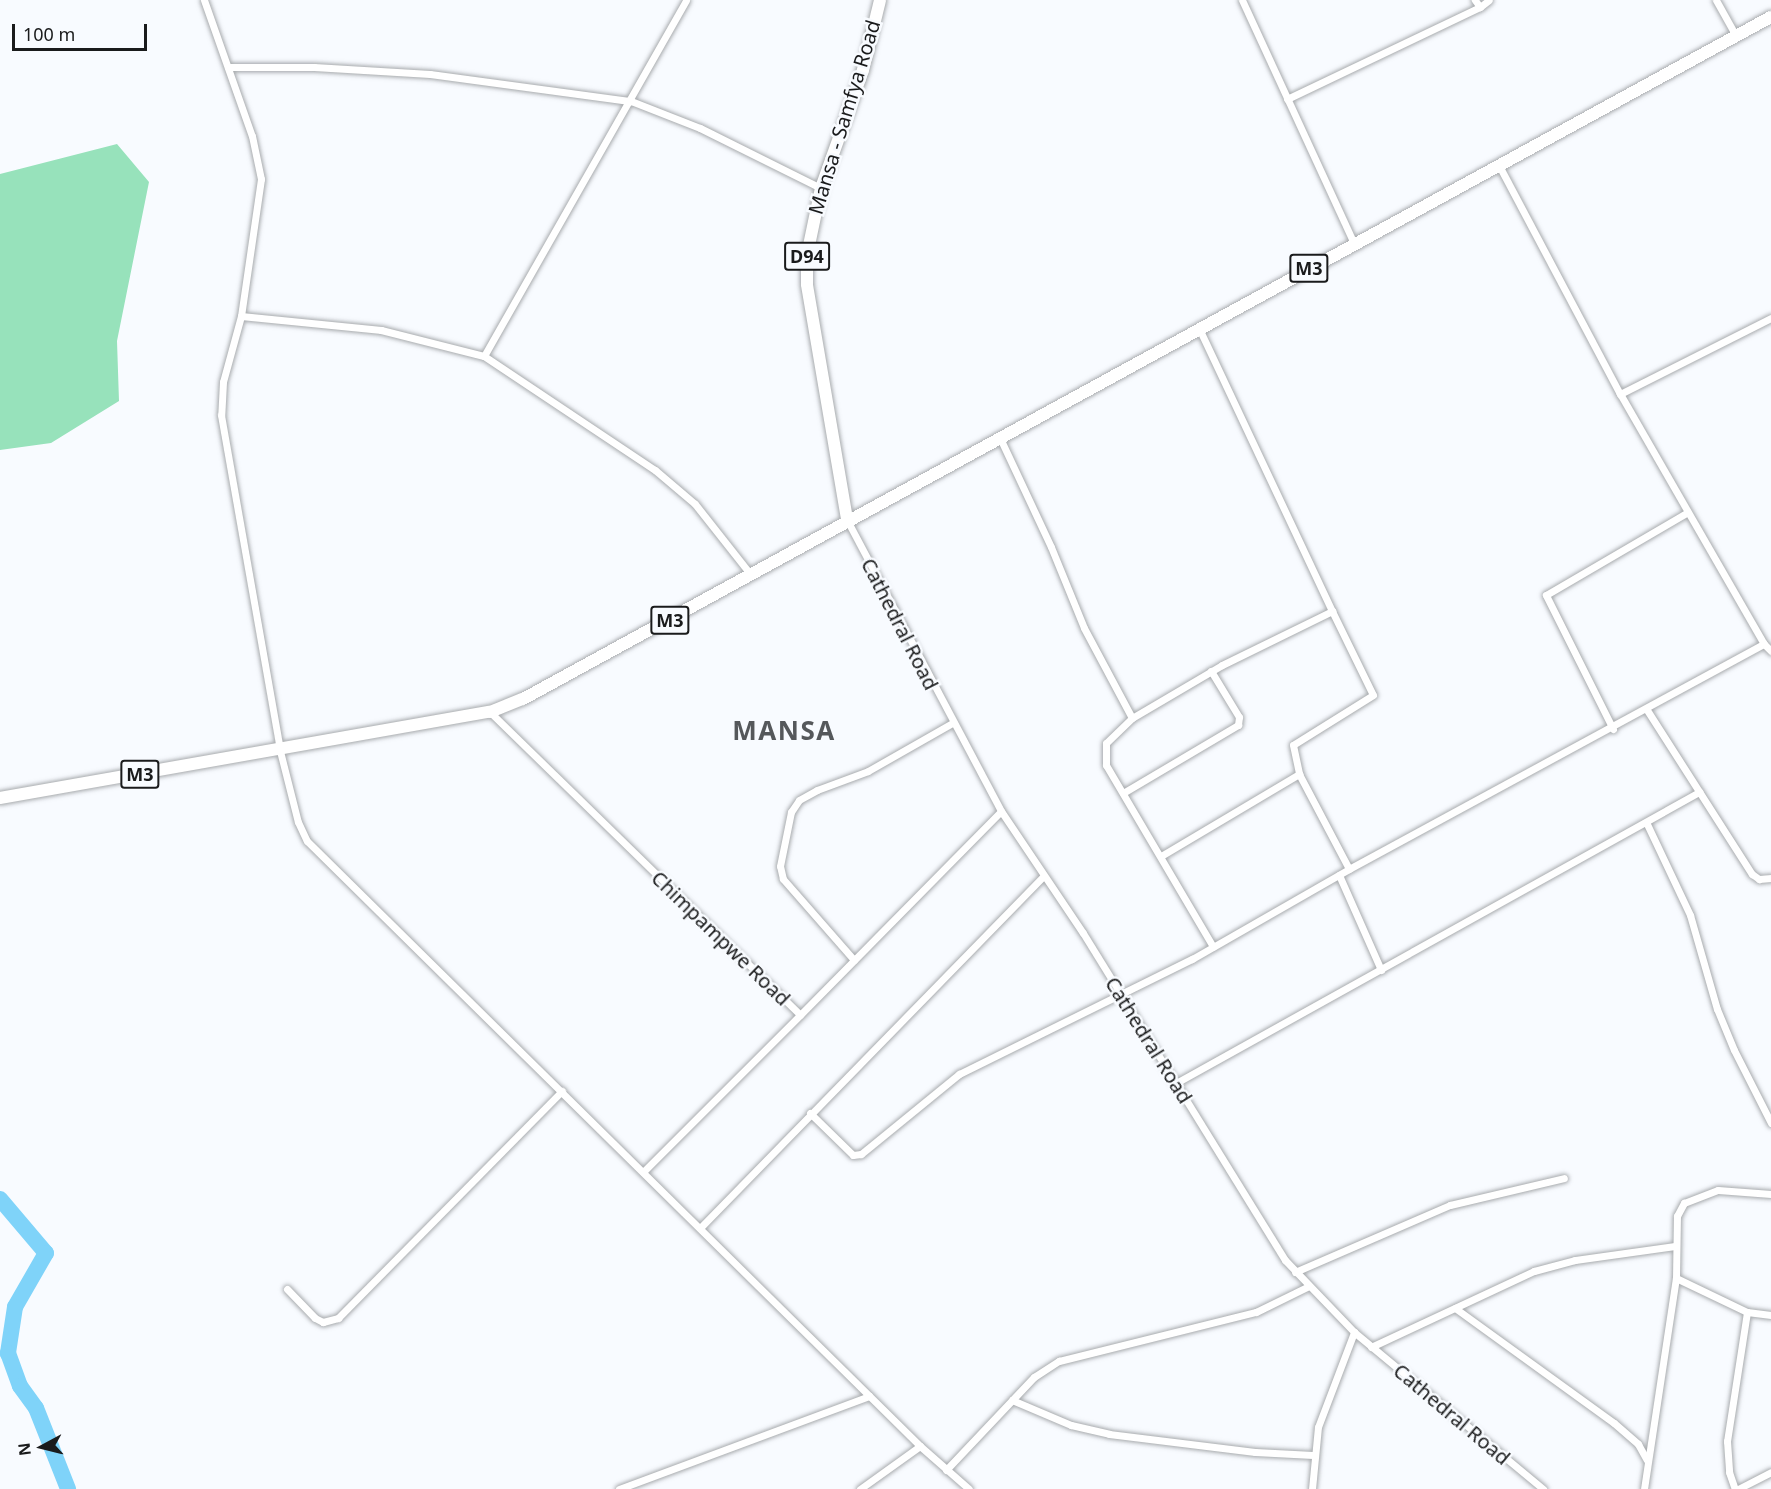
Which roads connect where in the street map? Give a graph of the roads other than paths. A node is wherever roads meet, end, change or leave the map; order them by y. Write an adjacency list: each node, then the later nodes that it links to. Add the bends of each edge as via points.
1 (204, 0): 10 (street)
2 (686, 0): 12 (street)
3 (880, 0): 14 (main road, Mansa - Samfya Road / D94, via 863,70)
4 (1242, 0): 11 (street)
5 (1489, 0): 7 (street)
6 (1716, 0): 9 (street)
7 (1478, 3): 11 (street)
8 (1771, 17): 9 (main road, M3)
9 (1736, 36): 13 (main road, M3)
10 (228, 67): 12 (street, via 430,74); 16 (street, via 252,136 261,179)
11 (1287, 99): 15 (street)
12 (631, 101): 14 (street, via 700,128); 19 (street)
13 (1499, 165): 15 (main road, M3); 20 (street)
14 (821, 188): 23 (main road, Mansa - Samfya Road / D94, via 811,224 807,284)
15 (1354, 244): 18 (main road, M3)
16 (241, 316): 19 (street, via 381,330); 34 (street, via 223,382 221,415)
17 (1771, 318): 20 (street)
18 (1199, 328): 21 (main road, M3); 25 (street)
19 (484, 356): 24 (street, via 655,470 695,504)
20 (1620, 394): 22 (street)
21 (1000, 438): 23 (main road, M3); 31 (street, via 1052,547 1084,628)
22 (1688, 512): 26 (street); 33 (street, via 1546,595)
23 (846, 519): 24 (main road, M3); 32 (street, Cathedral Road)
24 (751, 575): 30 (main road, M3, via 523,699)
25 (1332, 611): 28 (street); 35 (street, via 1372,695 1294,743)
26 (1764, 644): 27 (street); 29 (street)
27 (1771, 651)
28 (1211, 671): 31 (street); 37 (street, via 1239,717 1238,725)
29 (1647, 710): 33 (street); 36 (street)
30 (490, 712): 34 (main road, M3); 50 (street, Chimpampwe Road)
31 (1132, 718): 37 (street, via 1104,748 1106,765)
32 (951, 723): 39 (street, Cathedral Road); 47 (street, via 868,771 799,800 791,812 780,866 783,879)
33 (1613, 729): 42 (street)
34 (280, 751): 38 (main road, M3); 52 (street, via 298,822 307,841)
35 (1299, 774): 41 (street); 42 (street)
36 (1699, 792): 40 (street); 45 (street, via 1752,874 1759,879)
37 (1123, 793): 41 (street)
38 (0, 798)
39 (1002, 812): 44 (street, Cathedral Road); 47 (street, Chimpampwe Road)
40 (1647, 824): 48 (street); 54 (street, via 1690,915 1717,1009 1734,1050)
41 (1161, 856): 46 (street)
42 (1349, 869): 43 (street)
43 (1339, 875): 46 (street); 48 (street)
44 (1044, 876): 49 (street, Cathedral Road); 53 (street)
45 (1771, 878)
46 (1213, 947): 49 (street)
47 (854, 960): 50 (street, Chimpampwe Road)
48 (1381, 970): 51 (street)
49 (1121, 995): 51 (street, Cathedral Road); 53 (street, via 959,1074 857,1155)
50 (800, 1015): 55 (street)
51 (1176, 1083): 60 (street, Cathedral Road)
52 (562, 1091): 55 (street); 63 (street, via 338,1318 323,1322 315,1318)
53 (810, 1113): 58 (street)
54 (1771, 1123)
55 (644, 1171): 58 (street)
56 (1564, 1178): 60 (street, via 1450,1205)
57 (1771, 1194): 59 (street, via 1718,1190 1684,1203 1677,1216)
58 (700, 1228): 69 (street)
59 (1675, 1246): 61 (street); 64 (street, via 1575,1260 1534,1271)
60 (1295, 1272): 62 (street, Cathedral Road)
61 (1676, 1278): 65 (street); 73 (street)
62 (1307, 1287): 67 (street, Cathedral Road); 70 (street, via 1256,1312 1059,1361 1034,1377)
63 (286, 1289)
64 (1455, 1308): 68 (street); 73 (street, via 1614,1423 1638,1444)
65 (1748, 1312): 66 (street); 83 (street, via 1727,1441 1729,1472)
66 (1771, 1315)
67 (1354, 1332): 68 (street, Cathedral Road); 72 (street, via 1318,1427)
68 (1371, 1347): 81 (street, Cathedral Road)
69 (869, 1396): 71 (street); 76 (street)
70 (1012, 1400): 72 (street, via 1071,1425 1110,1434); 74 (street)
71 (920, 1446): 74 (street); 78 (street)
72 (1313, 1455): 80 (street)
73 (1648, 1461): 82 (street)
74 (946, 1470): 79 (street)
75 (1771, 1472): 83 (street)
76 (632, 1486): 77 (street)
77 (619, 1489)
78 (860, 1489)
79 (969, 1489)
80 (1312, 1489)
81 (1543, 1489)
82 (1644, 1489)
83 (1737, 1489)

